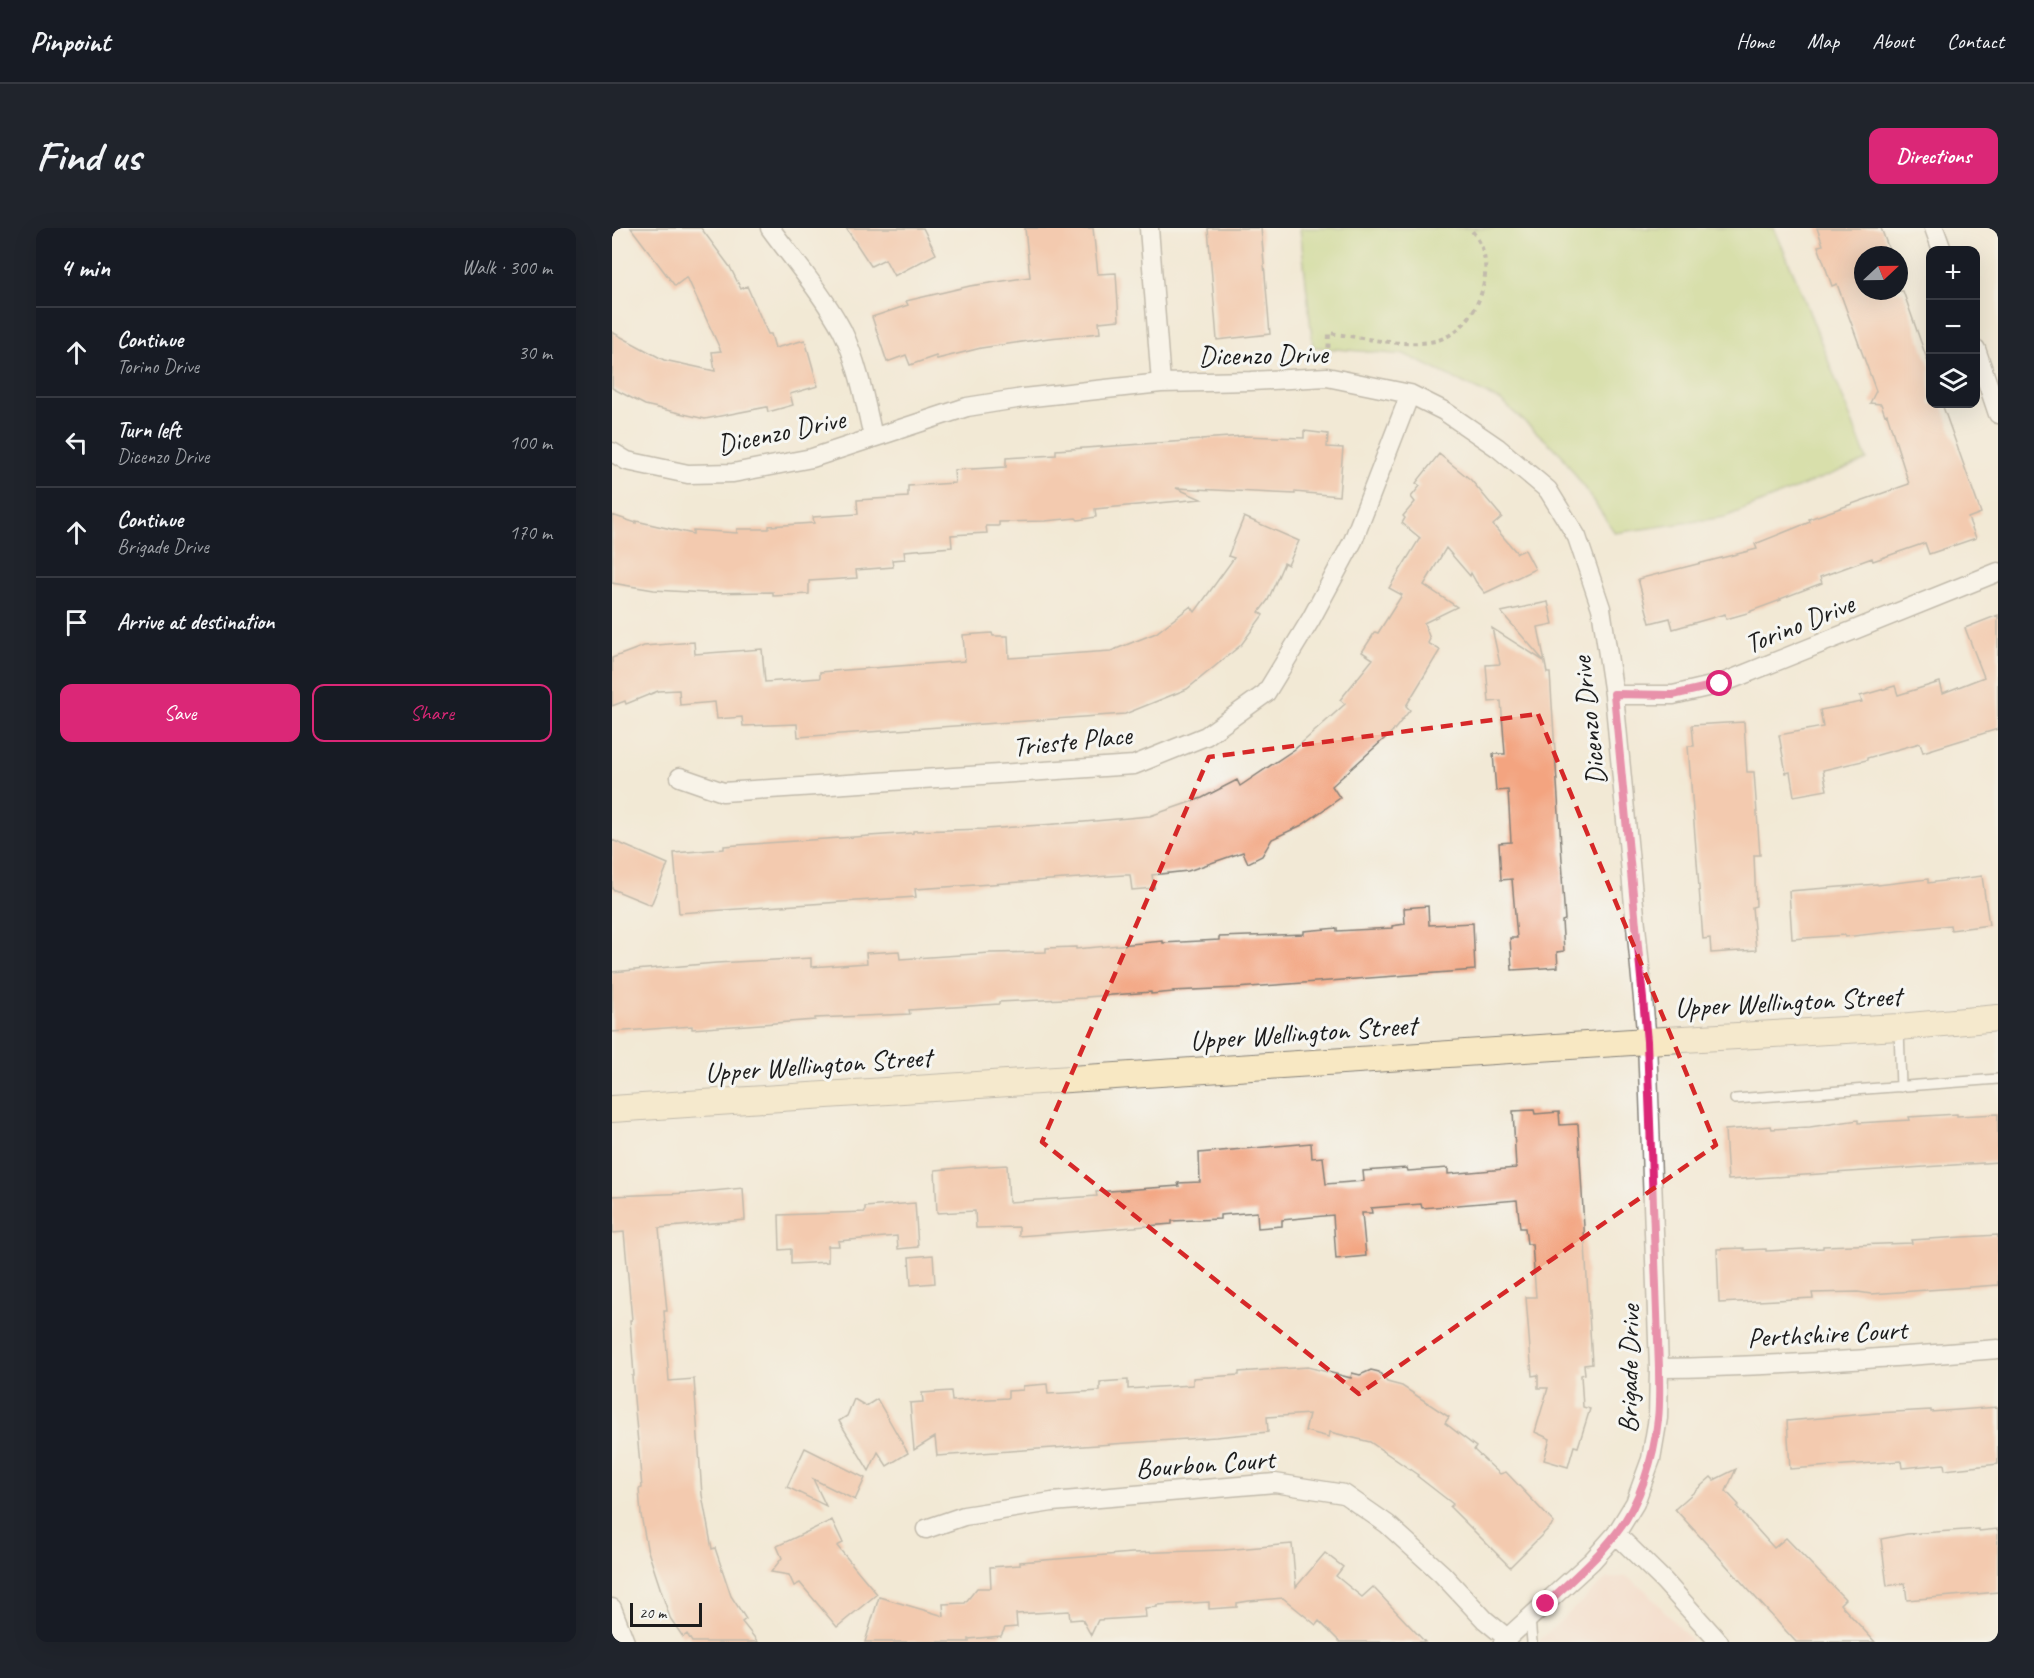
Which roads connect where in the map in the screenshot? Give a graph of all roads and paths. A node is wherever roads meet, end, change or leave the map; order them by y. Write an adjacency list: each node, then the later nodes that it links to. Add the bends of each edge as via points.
1 (770, 228): 11 (street, via 819,292 842,332 859,376)
2 (1149, 228): 8 (street)
3 (1470, 228): 7 (path, via 1482,248 1485,272 1480,301 1460,328 1436,341 1408,344 1329,333)
4 (1934, 228): 5 (street)
5 (1941, 246)
6 (1978, 354): 10 (street)
7 (1327, 377): 8 (street, Dicenzo Drive); 9 (street, Dicenzo Drive)
8 (1161, 383): 11 (street, Dicenzo Drive, via 967,407)
9 (1410, 394): 14 (street, Dicenzo Drive, via 1444,411 1498,448 1548,490 1577,537 1601,608); 15 (street, Trieste Place, via 1353,541 1311,620 1266,693 1206,736 1134,765 723,792)
10 (1998, 414)
11 (873, 437): 12 (street, Dicenzo Drive, via 812,458 733,473 687,474 627,461)
12 (612, 452)
13 (1998, 572): 14 (street, Torino Drive, via 1720,684 1673,695)
14 (1614, 694): 18 (street, Dicenzo Drive)
15 (680, 777)
16 (1998, 1018): 17 (main road, Upper Wellington Street)
17 (1899, 1027): 18 (main road, Upper Wellington Street); 20 (lane)
18 (1647, 1041): 22 (main road, Upper Wellington Street); 24 (street, Brigade Drive)
19 (1998, 1079): 20 (lane)
20 (1901, 1087): 21 (lane)
21 (1735, 1099)
22 (612, 1109)
23 (1998, 1349): 24 (street, Perthshire Court)
24 (1659, 1368): 26 (street, Brigade Drive, via 1658,1418 1651,1459 1635,1503)
25 (926, 1529): 29 (street, Bourbon Court, via 964,1516 1052,1502 1275,1483 1344,1494 1387,1524)
26 (1616, 1534): 28 (street, Brigade Drive); 32 (street, via 1665,1581)
27 (612, 1608): 30 (street)
28 (1530, 1618): 29 (street, Brigade Drive); 31 (lane)
29 (1505, 1640)
30 (625, 1642)
31 (1532, 1642)
32 (1719, 1642)

